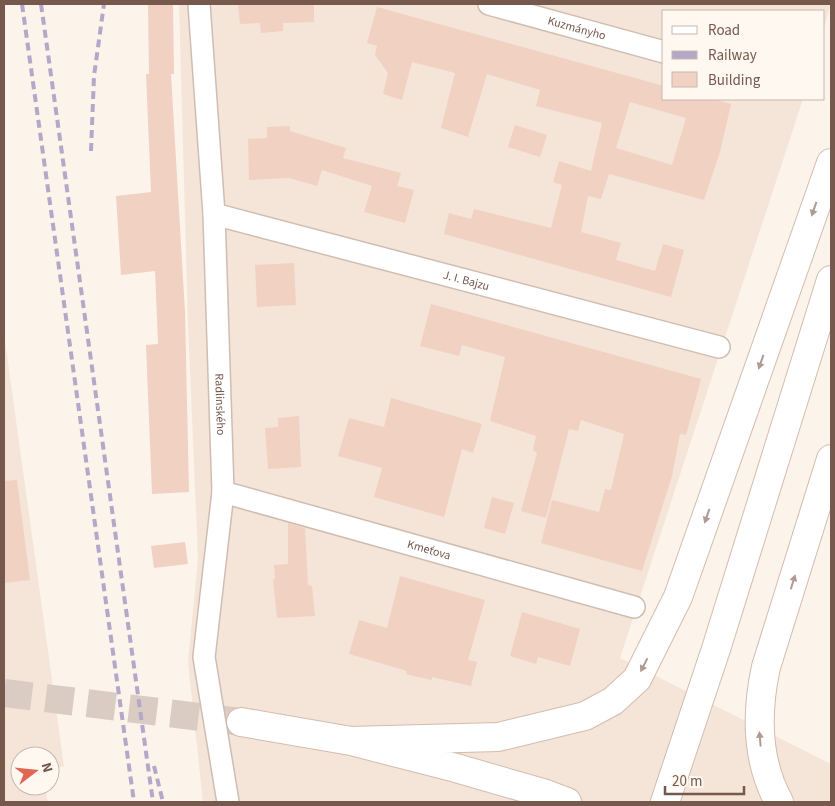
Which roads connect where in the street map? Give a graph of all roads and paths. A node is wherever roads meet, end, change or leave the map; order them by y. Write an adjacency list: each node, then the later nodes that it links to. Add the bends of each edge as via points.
1 (199, 4): 5 (street, Radlinského)
2 (489, 4): 3 (street, Kuzmányho)
3 (662, 51)
4 (831, 163): 12 (main road, one-way to 12, via 678,597 637,679 613,701 585,716 498,736)
5 (214, 214): 7 (street, J. I. Bajzu); 9 (street, Radlinského)
6 (831, 280): 15 (main road)
7 (719, 347)
8 (831, 459): 16 (main road, one-way to 8, via 771,789 761,752 760,695)
9 (223, 492): 10 (street, Kmeťova); 13 (street, Radlinského, via 204,657)
10 (634, 607)
11 (241, 722): 12 (main road)
12 (350, 741): 14 (main road)
13 (228, 802)
14 (567, 802)
15 (665, 802)
16 (779, 802)

